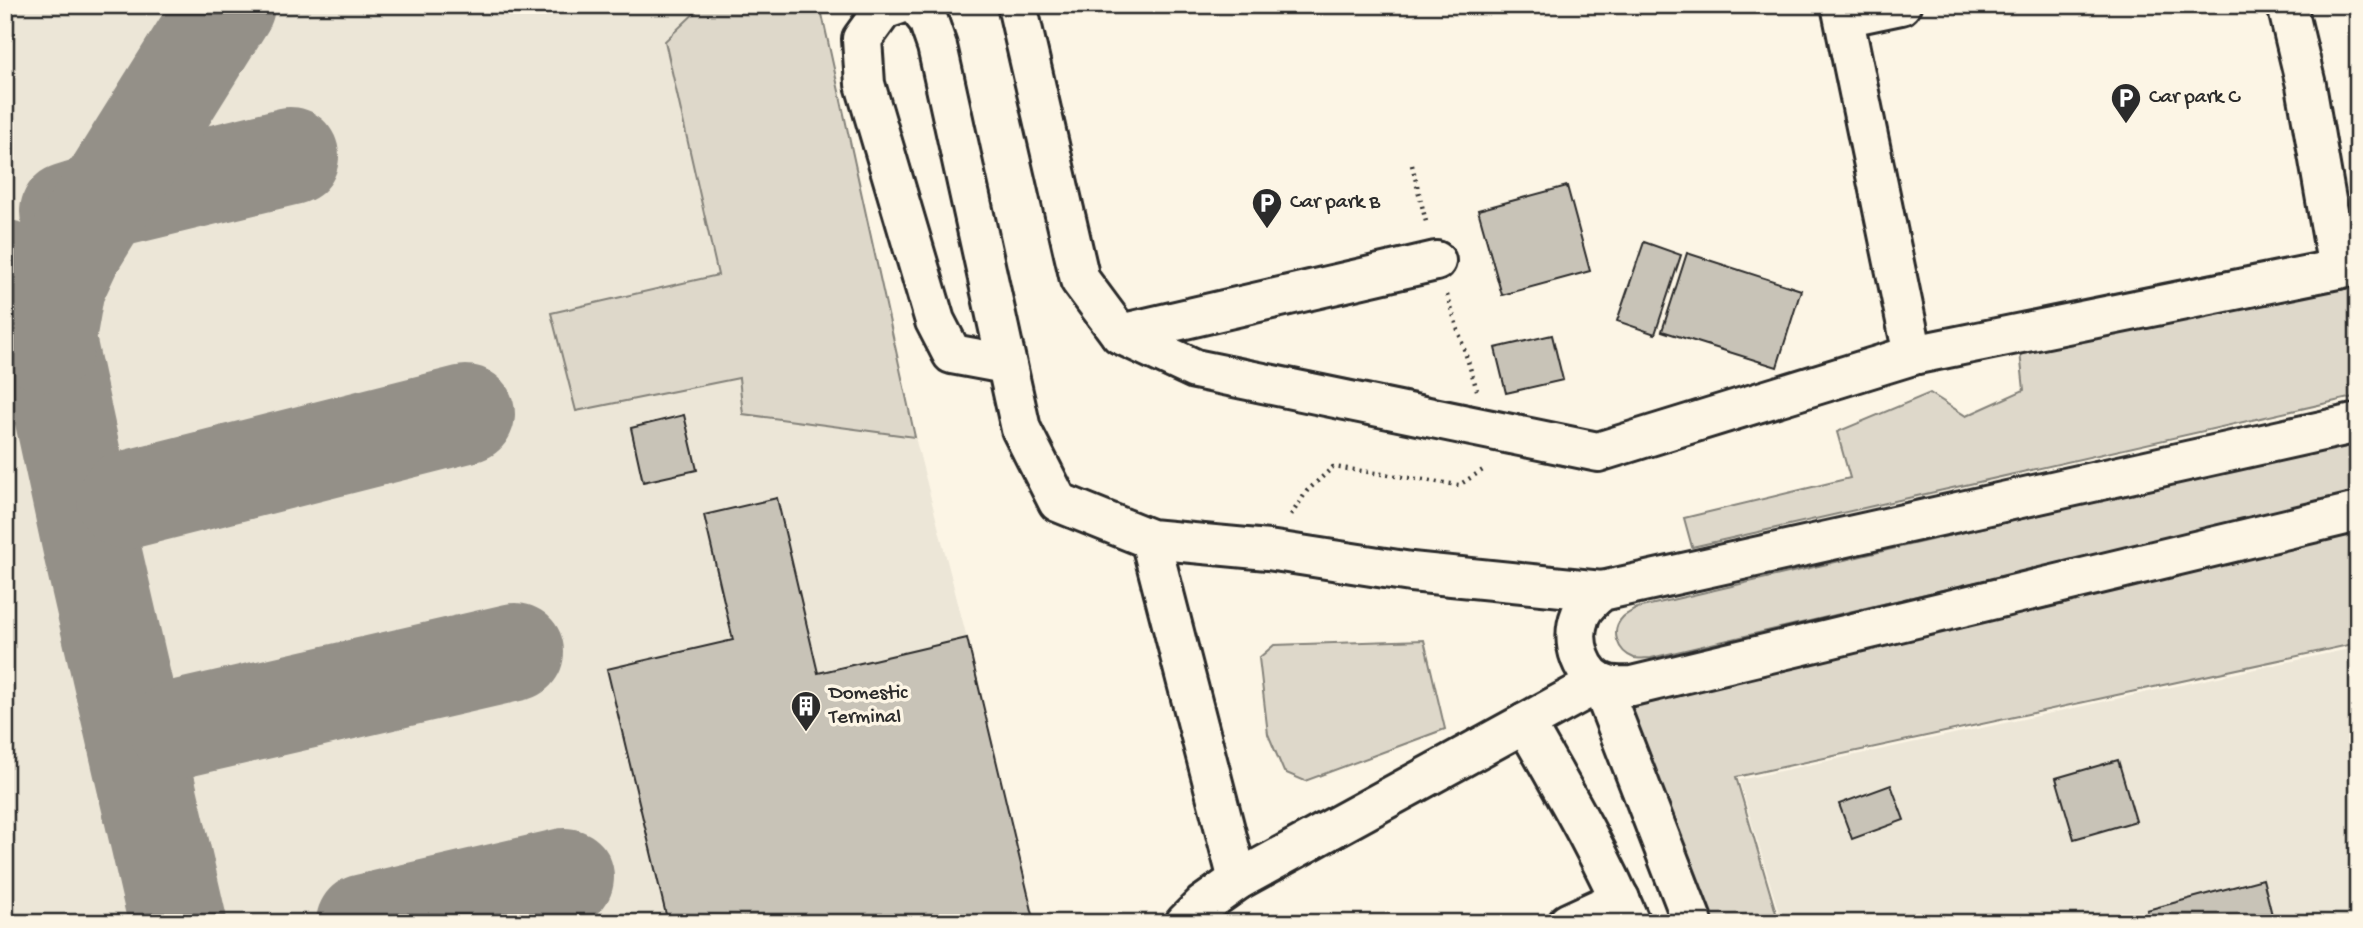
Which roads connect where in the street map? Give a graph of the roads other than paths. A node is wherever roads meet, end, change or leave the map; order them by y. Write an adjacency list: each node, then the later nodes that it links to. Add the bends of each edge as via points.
1 (898, 5): 11 (main road, via 883,10 862,39 865,84 935,321 952,354)
2 (916, 5): 11 (main road, via 928,20 937,46)
3 (1017, 5): 9 (main road, via 1080,279)
4 (1901, 5): 6 (main road)
5 (2287, 5): 8 (main road)
6 (1843, 11): 10 (main road)
7 (1436, 261): 9 (main road)
8 (2348, 267): 10 (main road)
9 (1120, 334): 10 (main road, via 1195,369 1598,452)
10 (1913, 355)
11 (1006, 364): 14 (main road, via 1021,429 1058,502)
12 (2358, 423): 15 (main road)
13 (2358, 513): 16 (main road)
14 (1150, 539): 15 (main road); 18 (main road)
15 (1601, 591): 16 (main road, via 1580,616 1577,648 1584,666)
16 (1616, 684): 17 (main road); 22 (main road)
17 (1525, 723): 18 (main road); 19 (main road)
18 (1238, 880): 20 (main road)
19 (1625, 911): 21 (main road)
20 (1185, 923)
21 (1569, 923)
22 (1693, 923)

